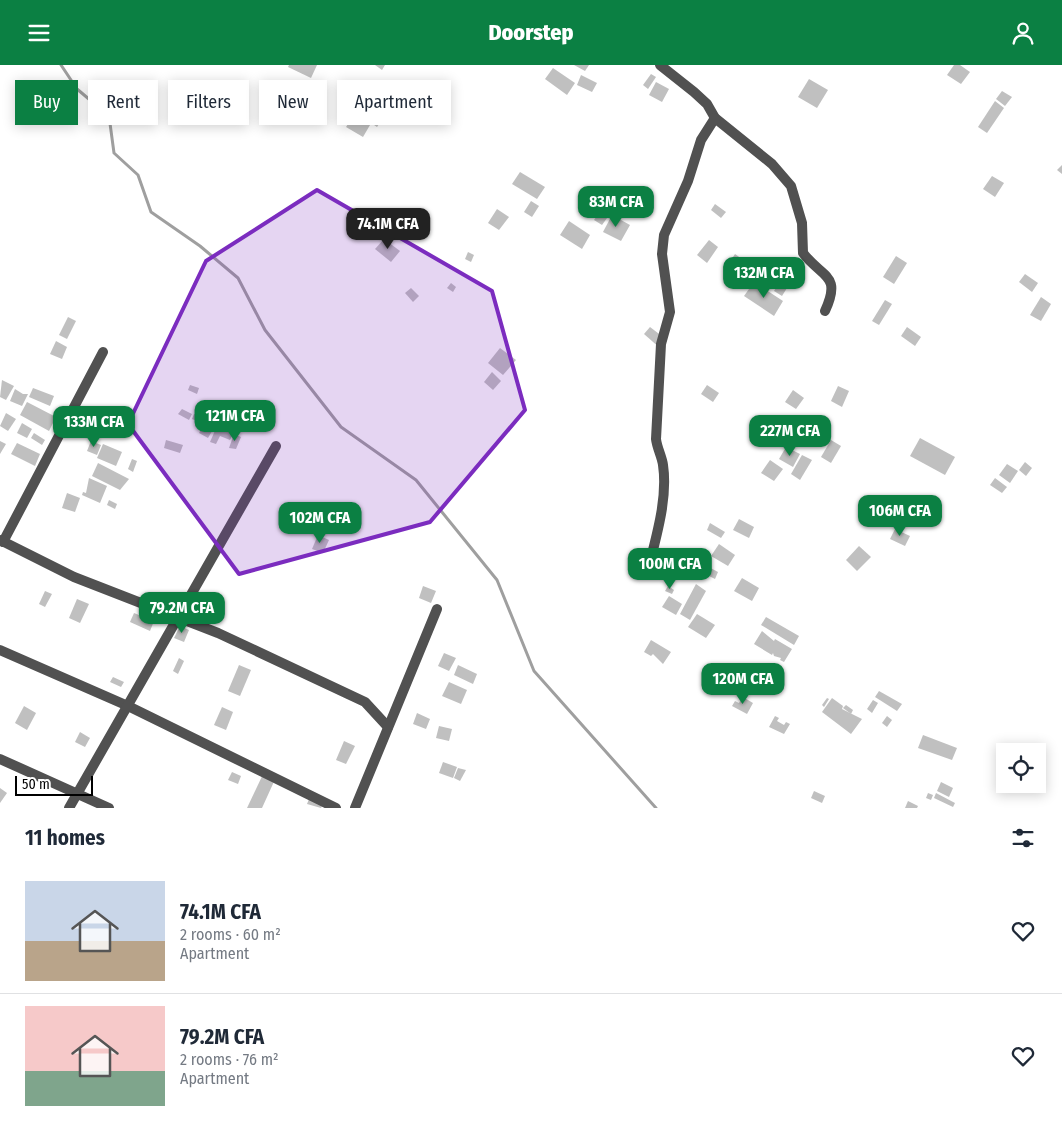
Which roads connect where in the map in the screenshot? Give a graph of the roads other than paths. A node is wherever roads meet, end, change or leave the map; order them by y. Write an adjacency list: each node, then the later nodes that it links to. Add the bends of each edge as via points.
1 (660, 65): 2 (street, via 707,104)
2 (715, 118): 3 (street, via 772,164 791,186 802,223 803,253 829,277 833,285); 7 (street, via 701,140 688,181 664,235 662,254 670,312 661,344 656,439 663,463 663,484)
3 (825, 311)
4 (103, 352): 6 (street)
5 (276, 447): 9 (street)
6 (2, 541): 9 (street, via 74,577)
7 (648, 570)
8 (437, 609): 12 (street)
9 (178, 618): 11 (street); 12 (street, via 218,633 365,702)
10 (0, 650): 11 (street)
11 (128, 706): 14 (street); 17 (street)
12 (388, 727): 18 (street)
13 (0, 759): 14 (street)
14 (78, 793): 15 (street); 16 (street)
15 (69, 808)
16 (109, 808)
17 (336, 808)
18 (355, 808)

